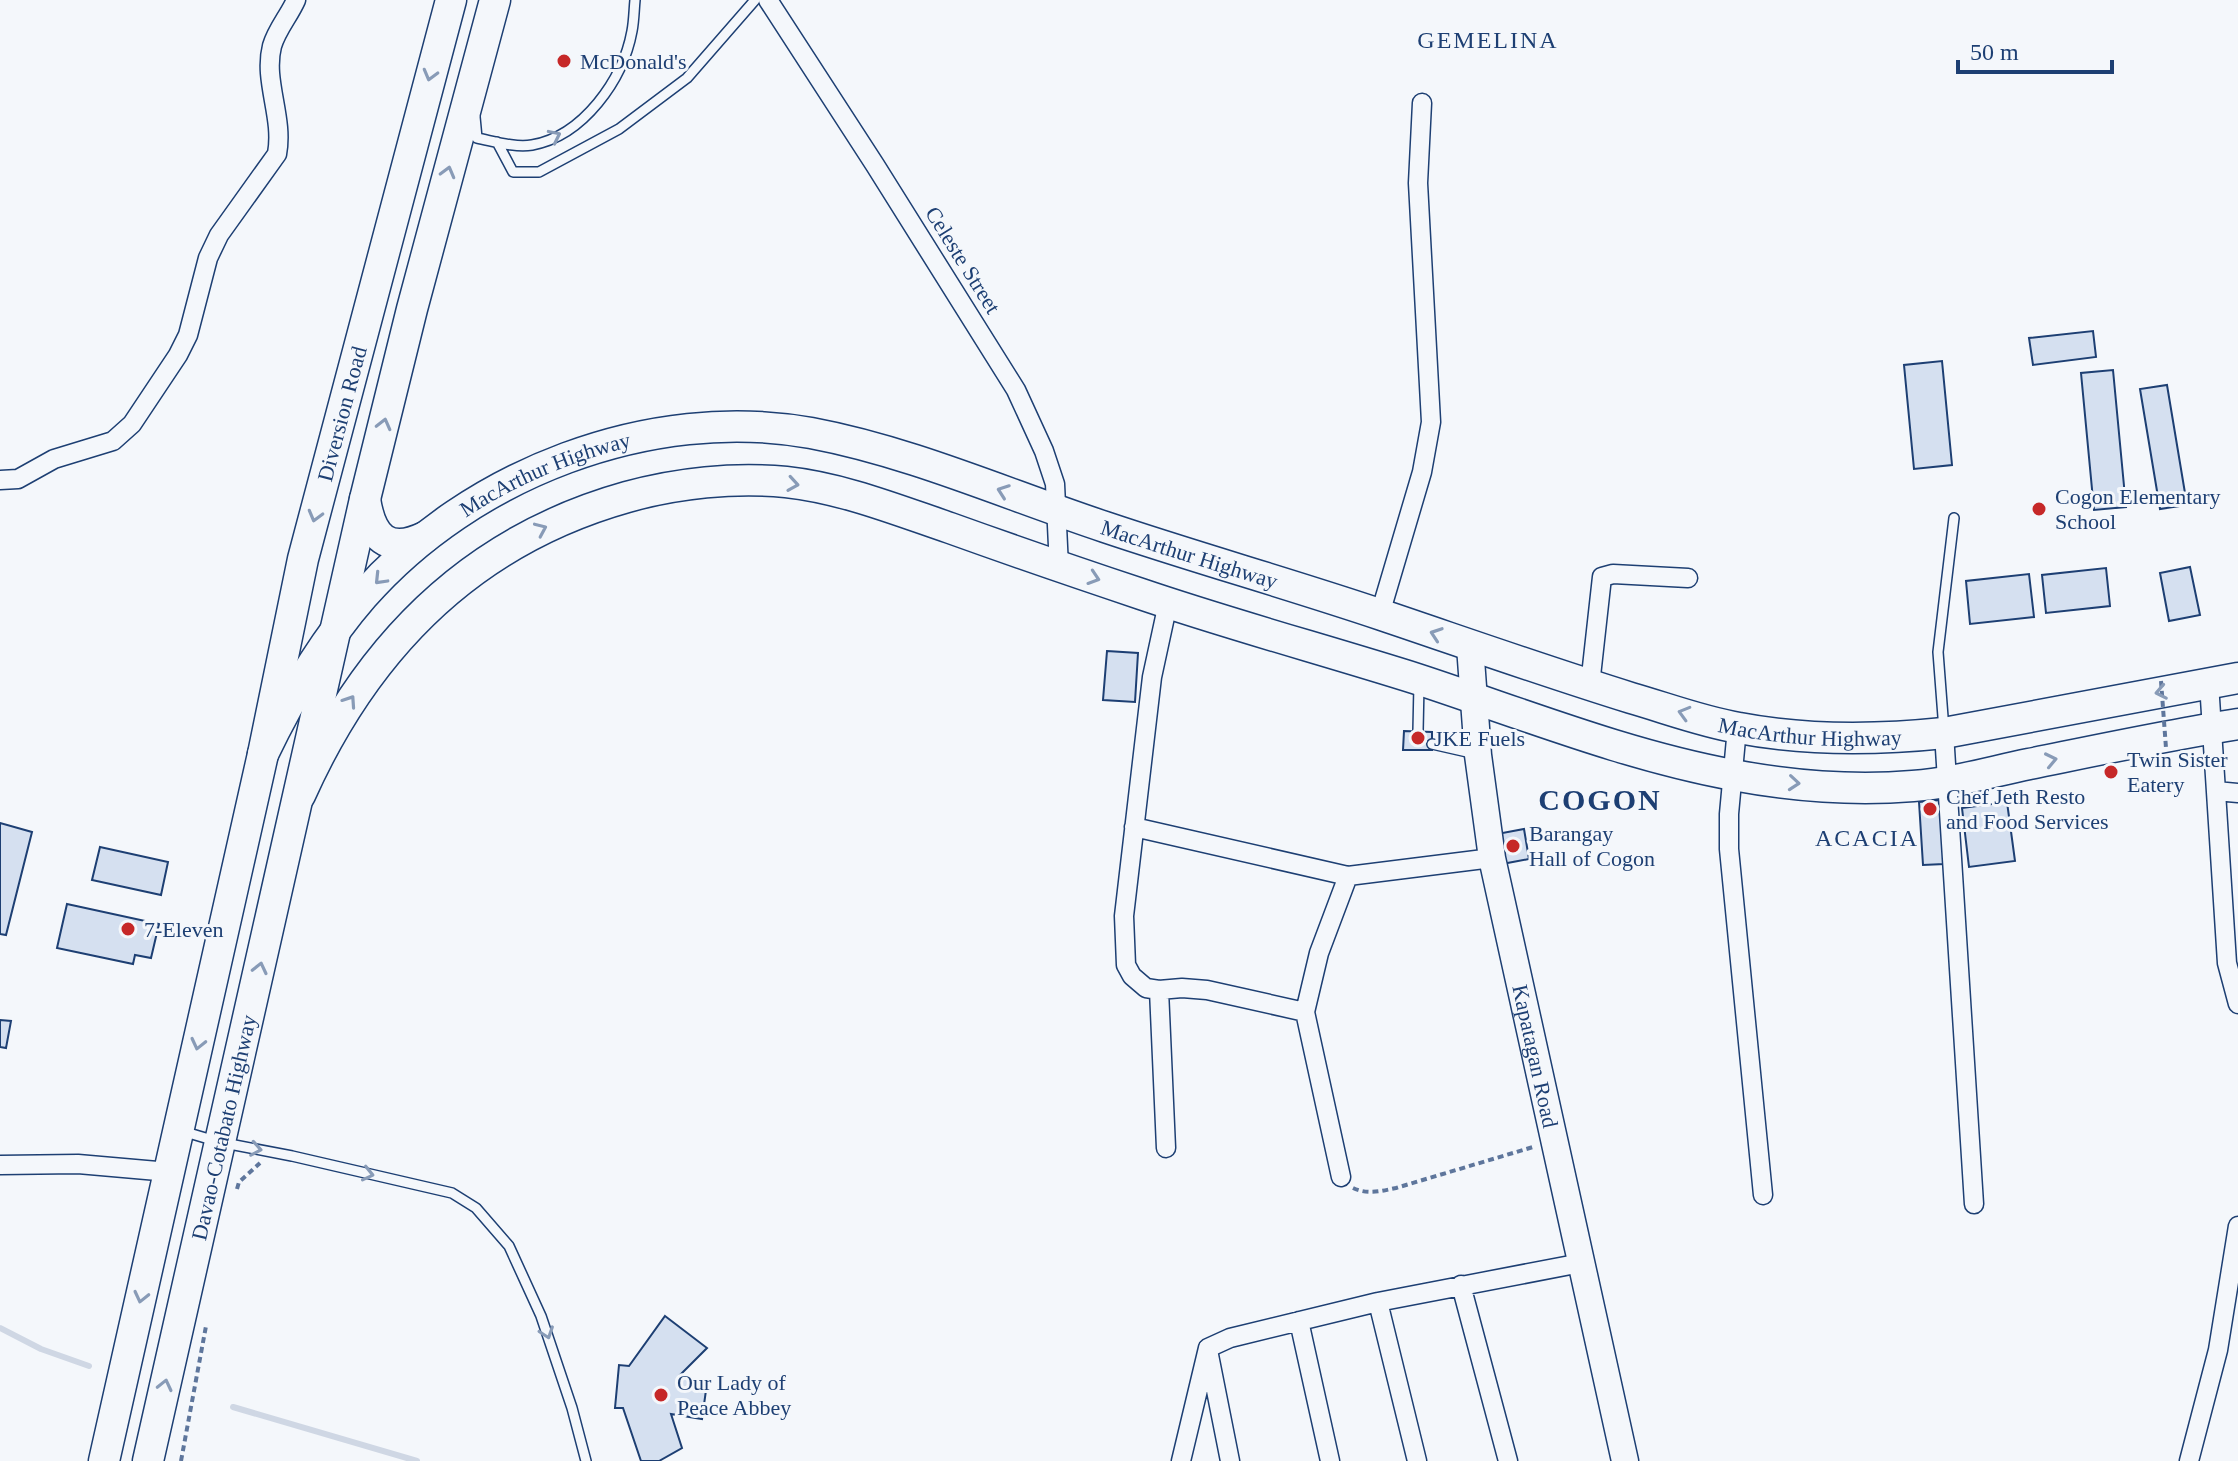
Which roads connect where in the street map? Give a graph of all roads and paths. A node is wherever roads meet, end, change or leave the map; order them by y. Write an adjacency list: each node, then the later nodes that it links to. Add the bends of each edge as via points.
1 (296, 0): 10 (street, via 270,58 279,121 277,154 219,235 178,355 132,424 113,441 63,455 18,479)
2 (451, 0): 32 (highway, Diversion Road, one-way to 32, via 303,559)
3 (495, 0): 7 (highway, Diversion Road)
4 (635, 0): 9 (lane, one-way to 4, via 529,146 545,141 574,127 601,101 632,32)
5 (755, 0): 9 (lane, via 687,78 619,129 539,172 524,174 513,172)
6 (768, 0): 12 (street, Celeste Street, via 1016,390 1052,473)
7 (472, 85): 9 (lane, via 477,138); 11 (highway, Diversion Road, one-way to 7)
8 (1422, 103): 18 (street, via 1418,183 1431,422 1422,472)
9 (497, 142)
10 (0, 480)
11 (365, 499): 14 (highway, via 375,532 389,543 407,544); 19 (highway, Diversion Road)
12 (1059, 511): 14 (highway, MacArthur Highway, one-way to 14, via 871,448 769,428 725,428 643,437 563,460 496,491); 15 (street, Celeste Street); 18 (highway, MacArthur Highway)
13 (1954, 518): 29 (lane, via 1938,652)
14 (429, 534): 19 (highway, MacArthur Highway, one-way to 19, via 363,596)
15 (1059, 567): 17 (highway, MacArthur Highway, one-way to 17); 38 (highway, MacArthur Highway, one-way to 15, via 350,701 417,617 493,555 605,503 693,484 787,482 899,511)
16 (1688, 578): 24 (street, via 1602,577)
17 (1168, 603): 21 (highway, MacArthur Highway); 39 (street, via 1152,677)
18 (1380, 614): 20 (highway, MacArthur Highway, one-way to 18)
19 (337, 629): 32 (highway, MacArthur Highway, via 292,696); 38 (highway, Diversion Road)
20 (1470, 646): 24 (highway, MacArthur Highway); 25 (main road, Kapatagan Road)
21 (1419, 680): 25 (highway, MacArthur Highway); 28 (lane)
22 (2161, 681): 31 (path, bridge)
23 (2223, 681): 26 (street); 29 (highway, MacArthur Highway, one-way to 29)
24 (1590, 685): 27 (highway, MacArthur Highway, one-way to 24)
25 (1474, 699): 33 (main road, Kapatagan Road); 34 (highway, MacArthur Highway)
26 (2225, 726): 35 (highway, MacArthur Highway, one-way to 26); 36 (street)
27 (1737, 728): 29 (highway, MacArthur Highway, via 1854,739); 34 (street)
28 (1418, 731)
29 (1944, 733): 35 (street)
30 (1432, 744): 33 (lane)
31 (2166, 748)
32 (263, 754): 40 (highway, Diversion Road)
33 (1478, 755): 41 (main road, Kapatagan Road)
34 (1732, 775): 35 (highway, MacArthur Highway, one-way to 35, via 1850,787); 54 (street, via 1729,849)
35 (1948, 782): 56 (street)
36 (2216, 791): 37 (street); 44 (street, via 2227,963)
37 (2238, 793)
38 (300, 795): 48 (highway, Davao-Cotabato Highway, one-way to 38)
39 (1134, 827): 42 (street); 43 (street, via 1124,916 1126,965 1146,988)
40 (245, 831): 46 (highway, Davao-Cotabato Highway, one-way to 46)
41 (1492, 858): 42 (street); 47 (main road, Kapatagan Road)
42 (1348, 876): 45 (street, via 1319,953)
43 (1159, 990): 45 (street, via 1207,990); 49 (street)
44 (2238, 1004)
45 (1305, 1012): 53 (street)
46 (178, 1130): 48 (lane); 52 (highway, Davao-Cotabato Highway)
47 (1554, 1140): 53 (path, via 1374,1192 1355,1190); 58 (main road, Kapatagan Road)
48 (219, 1142): 50 (lane, one-way to 50); 65 (highway, Davao-Cotabato Highway, one-way to 48)
49 (1166, 1148)
50 (274, 1152): 55 (path, via 239,1182); 67 (lane, one-way to 67, via 452,1193 476,1208 509,1246 541,1316)
51 (0, 1165): 52 (street, via 78,1164)
52 (169, 1172): 64 (highway, Davao-Cotabato Highway, one-way to 64)
53 (1341, 1177)
54 (1763, 1195)
55 (234, 1196)
56 (1974, 1204)
57 (2238, 1226): 74 (street, via 2218,1350)
58 (1581, 1263): 59 (street); 73 (main road, Kapatagan Road)
59 (1461, 1285): 60 (street); 72 (street)
60 (1378, 1302): 61 (street); 71 (street)
61 (1299, 1321): 63 (street); 70 (street)
62 (207, 1325): 66 (path)
63 (1208, 1348): 68 (street); 69 (street)
64 (104, 1461)
65 (148, 1461)
66 (181, 1461)
67 (586, 1461)
68 (1181, 1461)
69 (1230, 1461)
70 (1330, 1461)
71 (1417, 1461)
72 (1508, 1461)
73 (1625, 1461)
74 (2189, 1461)

